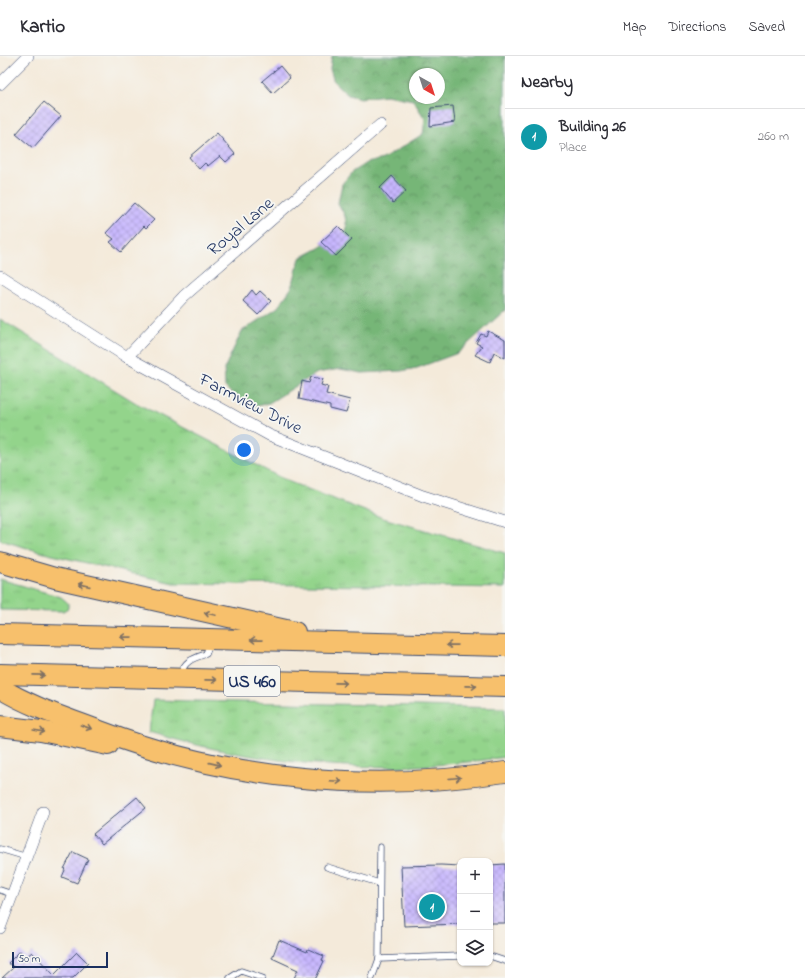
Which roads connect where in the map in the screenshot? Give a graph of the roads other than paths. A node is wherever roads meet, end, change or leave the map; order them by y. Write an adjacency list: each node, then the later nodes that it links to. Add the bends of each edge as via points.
1 (28, 56): 2 (street)
2 (0, 84)
3 (380, 125): 5 (street, Royal Lane, via 184,296)
4 (0, 276): 5 (street, Farmview Drive)
5 (127, 357): 6 (street, Farmview Drive, via 269,435 424,496)
6 (505, 522)
7 (0, 562): 10 (highway, one-way to 7, via 303,634 55,578)
8 (0, 634): 9 (highway, US 460, one-way to 8)
9 (211, 639): 10 (highway, US 460, one-way to 9); 13 (lane, via 206,654 194,658 183,666)
10 (323, 642): 11 (highway, US 460, one-way to 10)
11 (505, 646)
12 (0, 674): 13 (highway, US 460, one-way to 13)
13 (180, 679): 14 (highway, US 460, one-way to 14)
14 (505, 687)
15 (6, 692): 17 (highway, one-way to 17, via 109,735)
16 (0, 726): 17 (highway, one-way to 17)
17 (177, 755): 18 (highway, one-way to 18, via 270,774 333,781 416,781)
18 (505, 772)
19 (43, 812): 22 (street)
20 (380, 847): 24 (lane)
21 (0, 849): 22 (lane)
22 (27, 857): 26 (street)
23 (327, 867): 24 (lane)
24 (379, 883): 30 (lane)
25 (0, 890): 26 (lane)
26 (12, 894): 27 (street)
27 (0, 928)
28 (457, 956): 30 (lane)
29 (493, 957): 31 (lane)
30 (378, 959): 34 (lane)
31 (505, 961)
32 (230, 978): 33 (lane, via 240,971)
33 (262, 978)
34 (372, 978)

